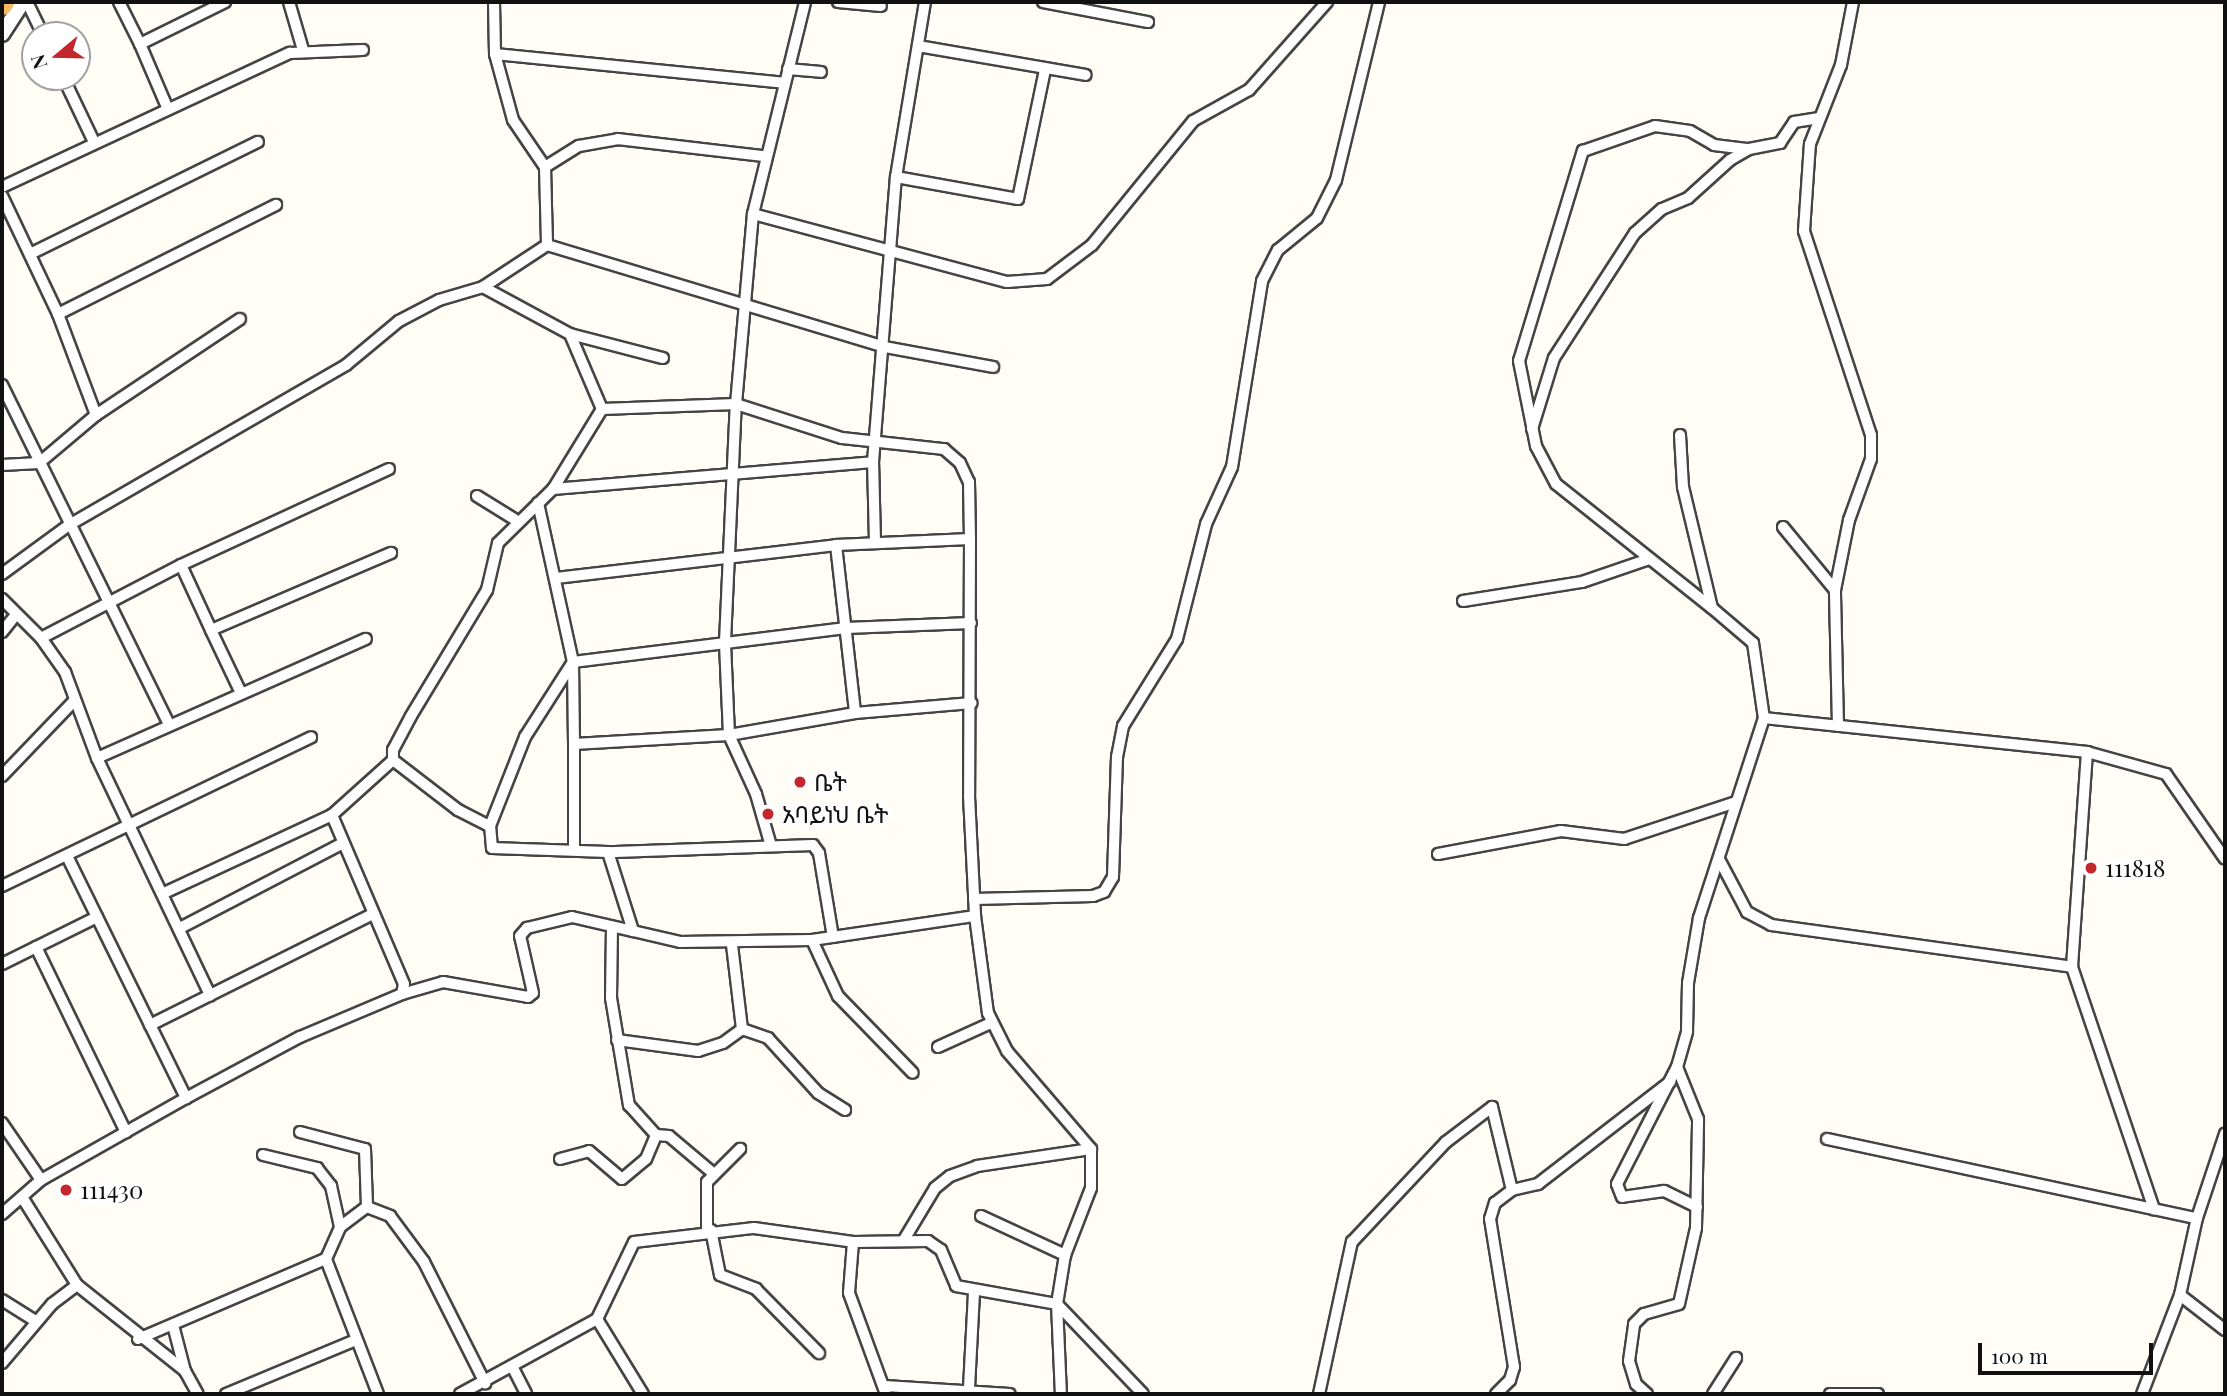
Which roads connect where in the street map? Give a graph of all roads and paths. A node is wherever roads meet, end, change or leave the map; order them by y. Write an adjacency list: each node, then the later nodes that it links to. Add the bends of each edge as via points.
1 (25, 2): 16 (street); 18 (street)
2 (224, 2): 19 (street)
3 (289, 2): 21 (street)
4 (494, 2): 23 (street)
5 (805, 2): 24 (street)
6 (838, 2): 14 (street)
7 (925, 2): 20 (street)
8 (1044, 2): 15 (street)
9 (1107, 2): 15 (street)
10 (1327, 2): 44 (street, via 1249,90 1193,121 1092,245 1047,279 1006,282)
11 (1378, 2): 122 (street, via 1336,180 1317,218 1278,250 1262,281 1232,467 1206,524 1177,639 1124,726 1117,757 1113,877 1104,892 1093,896)
12 (1853, 2): 31 (street, via 1842,65)
13 (124, 3): 19 (street)
14 (881, 6)
15 (1102, 15): 17 (street)
16 (35, 21)
17 (1148, 22)
18 (2, 34)
19 (140, 44): 30 (street)
20 (918, 46): 25 (street); 37 (street)
21 (303, 50): 22 (street); 30 (street)
22 (363, 50)
23 (495, 54): 28 (street); 36 (street, via 513,120)
24 (788, 69): 26 (street); 28 (street)
25 (1045, 70): 27 (street); 37 (street, via 1018,200)
26 (821, 72)
27 (1086, 75)
28 (784, 83): 35 (street)
29 (69, 91): 32 (street)
30 (167, 107): 32 (street)
31 (1818, 118): 34 (street, via 1794,122 1780,143); 80 (street, via 1810,144 1806,247 1871,435 1871,459 1849,520)
32 (93, 142): 38 (street)
33 (258, 142): 43 (street)
34 (1749, 149): 57 (street, via 1635,233 1555,358); 57 (street, via 1714,145 1690,131 1655,126 1583,151 1519,361)
35 (763, 156): 36 (street, via 596,140); 41 (street)
36 (545, 167): 42 (street)
37 (896, 177): 44 (street)
38 (2, 187)
39 (2, 196): 43 (street)
40 (276, 205): 47 (street)
41 (752, 214): 44 (street); 46 (street)
42 (547, 244): 45 (street); 46 (street)
43 (30, 254): 47 (street)
44 (892, 255): 50 (street)
45 (483, 287): 49 (street); 69 (street, via 439,300 399,321 346,365)
46 (744, 301): 50 (street); 54 (street)
47 (58, 314): 56 (street)
48 (240, 319): 56 (street)
49 (570, 334): 51 (street); 55 (street)
50 (885, 347): 52 (street); 59 (street)
51 (663, 358)
52 (993, 367)
53 (2, 385): 61 (street)
54 (736, 404): 55 (street); 59 (street, via 842,438); 64 (street)
55 (602, 409): 65 (street)
56 (96, 415): 61 (street)
57 (1532, 429): 76 (street, via 1542,466 1556,484)
58 (1680, 435): 84 (street, via 1684,487)
59 (876, 442): 60 (street); 71 (street, via 944,449 954,455 969,482)
60 (873, 462): 64 (street); 72 (street)
61 (39, 463): 62 (street); 69 (street)
62 (2, 465)
63 (389, 468): 77 (street)
64 (732, 474): 65 (street); 75 (street)
65 (553, 489): 67 (street)
66 (477, 496): 68 (street)
67 (538, 503): 68 (street); 79 (street)
68 (519, 522): 106 (street, via 498,543 487,590 411,716 393,750)
69 (69, 525): 78 (street); 83 (street)
70 (1783, 527): 80 (street)
71 (970, 539): 72 (street); 86 (street)
72 (875, 542): 73 (street)
73 (836, 545): 75 (street); 87 (street)
74 (391, 553): 88 (street)
75 (731, 558): 79 (street); 92 (street)
76 (1649, 559): 82 (street, via 1582,582); 84 (street)
77 (181, 565): 83 (street); 88 (street)
78 (2, 574)
79 (556, 578): 93 (street)
80 (1835, 590): 100 (street)
81 (2, 600): 85 (street)
82 (1463, 601)
83 (109, 602): 90 (street); 99 (street)
84 (1712, 608): 98 (street, via 1753,643)
85 (16, 615): 89 (street); 90 (street)
86 (971, 623): 87 (street); 96 (street)
87 (846, 628): 92 (street); 97 (street)
88 (211, 630): 94 (street)
89 (2, 632)
90 (41, 638): 95 (street, via 65,673)
91 (366, 639): 94 (street)
92 (725, 642): 93 (street); 101 (street)
93 (573, 662): 103 (street); 111 (street, via 525,737)
94 (241, 693): 99 (street)
95 (74, 701): 105 (street); 107 (street)
96 (972, 703): 97 (street); 122 (street)
97 (855, 713): 101 (street)
98 (1764, 718): 100 (street); 108 (street)
99 (169, 725): 105 (street)
100 (1838, 726): 104 (street)
101 (729, 735): 103 (street); 113 (street, via 756,794)
102 (311, 737): 110 (street)
103 (574, 744): 114 (street)
104 (2087, 752): 118 (street, via 2166,774); 134 (street)
105 (97, 758): 110 (street)
106 (393, 760): 109 (street); 111 (street, via 458,810)
107 (2, 776)
108 (1736, 802): 116 (street, via 1624,839 1561,831); 119 (street)
109 (332, 815): 112 (street); 121 (street)
110 (129, 826): 117 (street); 121 (street)
111 (490, 826): 114 (street, via 496,850)
112 (343, 843): 123 (street); 127 (street)
113 (771, 846): 115 (street); 129 (street, via 817,847)
114 (574, 849): 115 (street)
115 (608, 852): 128 (street)
116 (1438, 854)
117 (67, 856): 120 (street); 125 (street)
118 (2225, 859)
119 (1720, 861): 134 (street, via 1747,912 1771,925); 142 (street, via 1699,918 1688,983 1687,1031)
120 (2, 886)
121 (164, 893): 127 (street)
122 (974, 899): 124 (street)
123 (373, 914): 135 (street, via 404,984); 136 (street)
124 (975, 916): 129 (street); 137 (street)
125 (97, 917): 132 (street); 138 (street)
126 (612, 927): 128 (street); 135 (street, via 572,917 522,930 533,993 528,997 443,982); 140 (street, via 609,960)
127 (180, 928): 136 (street)
128 (633, 931): 131 (street, via 680,942)
129 (833, 937): 130 (street)
130 (811, 940): 131 (street); 143 (street, via 838,996)
131 (732, 945): 139 (street)
132 (36, 947): 133 (street); 148 (street)
133 (2, 964)
134 (2072, 967): 163 (street)
135 (402, 994): 145 (street, via 300,1037)
136 (210, 995): 138 (street)
137 (991, 1023): 141 (street); 154 (street, via 1007,1051)
138 (150, 1025): 145 (street)
139 (742, 1029): 140 (street, via 723,1043 698,1051); 146 (street, via 768,1038 818,1093)
140 (617, 1040): 151 (street, via 629,1105)
141 (938, 1047)
142 (1677, 1067): 144 (street); 162 (street, via 1698,1119)
143 (913, 1073)
144 (1670, 1082): 159 (street, via 1538,1184); 162 (street, via 1623,1164 1616,1190 1626,1197 1664,1191)
145 (186, 1098): 148 (street)
146 (845, 1110)
147 (2, 1123): 158 (street)
148 (126, 1132): 158 (street)
149 (300, 1132): 161 (street, via 365,1149)
150 (2225, 1134): 166 (street)
151 (656, 1135): 156 (street, via 646,1159 622,1179 589,1151); 157 (street, via 670,1136)
152 (1827, 1139): 163 (street)
153 (740, 1149): 157 (street)
154 (1091, 1149): 169 (street, via 977,1166 950,1176 935,1188); 171 (street, via 1091,1188)
155 (263, 1155): 167 (street, via 317,1168 331,1186)
156 (560, 1159)
157 (713, 1173): 168 (street, via 704,1193)
158 (41, 1180): 160 (street)
159 (1512, 1190): 201 (street, via 1492,1107 1446,1142 1352,1241); 202 (street, via 1495,1203 1490,1219 1514,1367 1510,1380)
160 (22, 1197): 164 (street); 173 (street)
161 (367, 1207): 167 (street); 189 (street, via 390,1216 424,1262)
162 (1697, 1207): 203 (street, via 1681,1299 1675,1307 1644,1314 1632,1331 1629,1361 1636,1384)
163 (2154, 1209): 166 (street)
164 (2, 1214)
165 (981, 1216): 171 (street)
166 (2197, 1218): 175 (street)
167 (340, 1227): 172 (street)
168 (709, 1230): 170 (street, via 754,1228); 178 (street, via 634,1242); 184 (street, via 720,1275 756,1289)
169 (905, 1238): 170 (street); 174 (street, via 934,1244 952,1282)
170 (853, 1242): 191 (street, via 849,1293)
171 (1065, 1255): 177 (street)
172 (326, 1259): 180 (street); 183 (street)
173 (77, 1285): 179 (street); 182 (street)
174 (974, 1291): 177 (street); 190 (street)
175 (2180, 1295): 181 (street); 207 (street)
176 (2, 1300): 179 (street)
177 (1057, 1304): 199 (street); 200 (street)
178 (597, 1319): 187 (street); 197 (street)
179 (37, 1322): 186 (street)
180 (173, 1325): 182 (street); 188 (street)
181 (2225, 1329)
182 (138, 1339): 188 (street)
183 (356, 1340): 193 (street); 194 (street)
184 (819, 1353)
185 (1737, 1358): 204 (street)
186 (2, 1363)
187 (513, 1368): 189 (street); 196 (street)
188 (185, 1371): 192 (street)
189 (485, 1382): 195 (street)
190 (969, 1388): 191 (street); 198 (street)
191 (886, 1390)
192 (198, 1394)
193 (226, 1394)
194 (378, 1394)
195 (460, 1394)
196 (526, 1394)
197 (643, 1394)
198 (1010, 1394)
199 (1061, 1394)
200 (1143, 1394)
201 (1319, 1394)
202 (1496, 1394)
203 (1647, 1394)
204 (1713, 1394)
205 (1830, 1394): 206 (street)
206 (1878, 1394)
207 (2142, 1394)

